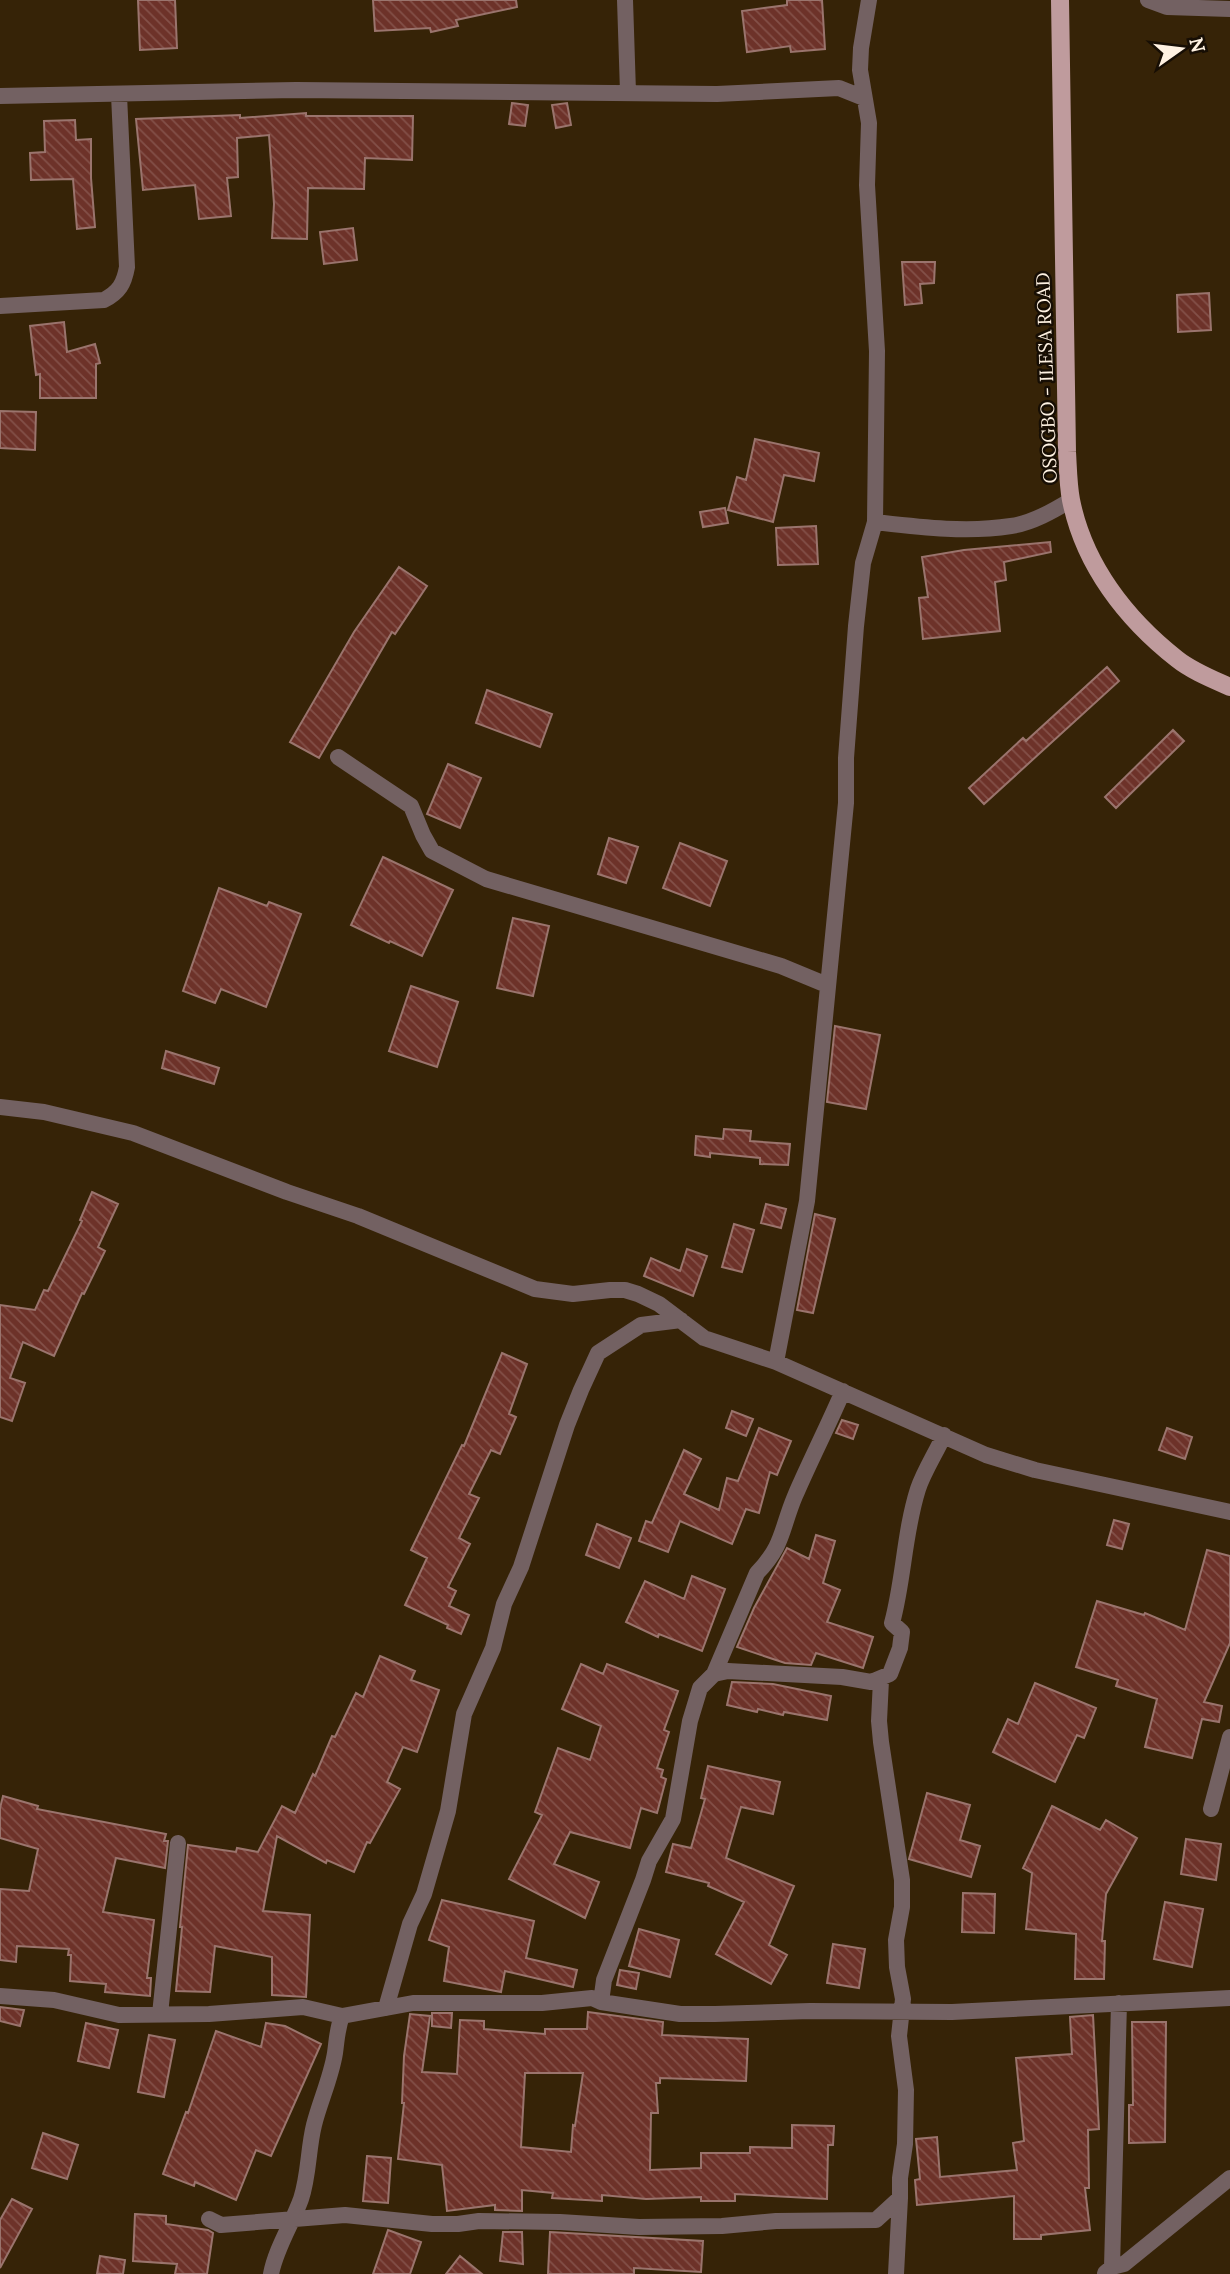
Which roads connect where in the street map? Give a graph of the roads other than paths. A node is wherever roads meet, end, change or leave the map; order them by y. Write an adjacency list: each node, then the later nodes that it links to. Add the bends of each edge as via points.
1 (625, 0): 8 (street)
2 (869, 0): 6 (street)
3 (1060, 0): 13 (main road, OSOGBO - ILESA ROAD, via 1066,452)
4 (1148, 0): 5 (street, via 1167,7)
5 (1230, 9)
6 (860, 70): 7 (street); 11 (street)
7 (839, 88): 8 (street, via 716,94); 11 (street)
8 (628, 92): 9 (street, via 296,90)
9 (119, 95): 10 (street); 12 (street, via 124,282 116,294 104,300)
10 (0, 96)
11 (864, 98): 14 (street, via 869,123 867,185 877,351)
12 (0, 306)
13 (1071, 500): 14 (street, via 1012,526 937,529); 15 (main road, OSOGBO - ILESA ROAD, via 1090,555 1130,616 1179,661)
14 (875, 522): 17 (street, via 863,563 856,626 846,803)
15 (1230, 687)
16 (338, 757): 17 (street, via 411,806 432,851 486,879 781,966)
17 (827, 985): 20 (street, via 807,1201)
18 (0, 1107): 19 (street, via 44,1112 133,1133 370,1220 535,1289 573,1294 625,1290 659,1304)
19 (681, 1321): 20 (street, via 704,1338); 33 (street, via 641,1325 598,1353 581,1390 504,1604 493,1647 464,1714 448,1811)
20 (776, 1362): 21 (street)
21 (843, 1391): 22 (street); 24 (street, via 794,1498 780,1543 757,1573)
22 (944, 1435): 23 (street, via 986,1455 1035,1470); 25 (street, via 918,1487 892,1623 902,1632 900,1648 890,1674)
23 (1230, 1512)
24 (714, 1674): 25 (street, via 728,1671); 31 (street, via 700,1688 673,1819 649,1861 604,1980)
25 (881, 1680): 34 (street, via 879,1721 902,1880 896,1940)
26 (1230, 1737): 27 (street)
27 (1211, 1809)
28 (178, 1843): 35 (street)
29 (0, 1996): 35 (street, via 54,2000 119,2015)
30 (1230, 1998): 32 (street)
31 (601, 2002): 33 (street, via 592,1998 542,2003 413,2003); 34 (street, via 680,2014)
32 (1119, 2003): 34 (street); 41 (street)
33 (386, 2008): 36 (street)
34 (902, 2012): 38 (street, via 899,2036 906,2090)
35 (160, 2014): 36 (street, via 303,2007)
36 (342, 2016): 40 (street, via 314,2125 301,2200)
37 (1230, 2178): 41 (street)
38 (900, 2198): 40 (street, via 876,2220 857,2222 639,2227 560,2222 432,2224 345,2215); 43 (street)
39 (209, 2220): 40 (street, via 221,2225)
40 (291, 2220): 42 (street)
41 (1117, 2270)
42 (271, 2274)
43 (896, 2274)

